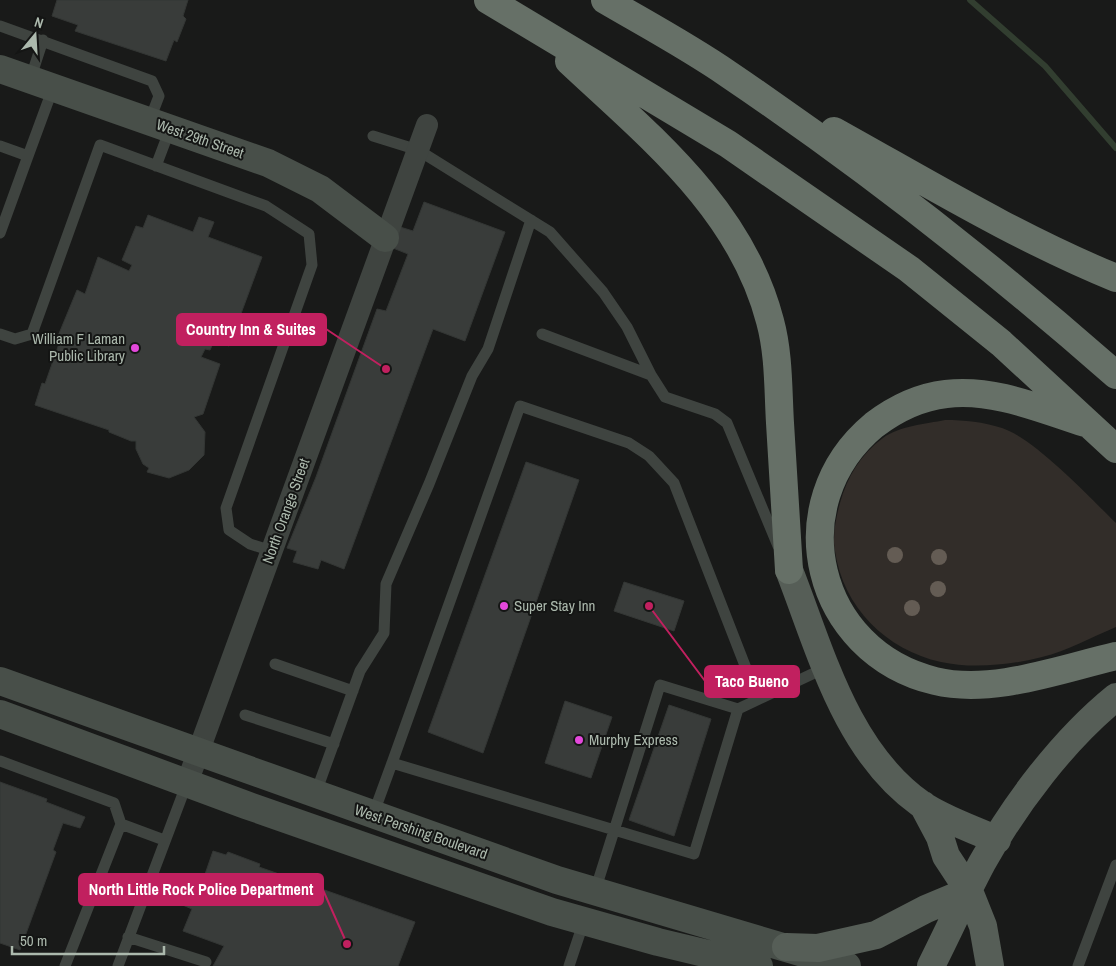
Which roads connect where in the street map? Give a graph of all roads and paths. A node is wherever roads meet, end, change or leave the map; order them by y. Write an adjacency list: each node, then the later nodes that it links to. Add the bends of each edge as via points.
1 (488, 0): 4 (highway)
2 (605, 0): 7 (highway)
3 (0, 26): 5 (lane)
4 (534, 27): 24 (highway, via 728,144 909,269 1001,343); 27 (highway, via 689,176 730,230 750,264 769,316 777,362)
5 (43, 40): 8 (lane); 9 (lane, via 152,81 159,96)
6 (0, 69): 8 (main road, West 29th Street)
7 (727, 73): 19 (highway, via 1025,236); 23 (highway, via 949,235 1033,302)
8 (42, 84): 9 (main road, West 29th Street); 14 (lane)
9 (159, 125): 15 (lane); 18 (main road, West 29th Street, via 302,178)
10 (427, 125): 13 (street, North Orange Street)
11 (373, 136): 13 (lane)
12 (0, 146): 14 (lane)
13 (418, 150): 16 (lane); 18 (street, North Orange Street)
14 (28, 156): 17 (lane)
15 (156, 166): 20 (lane, via 100,145 32,334 15,339); 26 (lane, via 266,206 309,234 312,265 226,508 229,530 250,544)
16 (531, 220): 22 (lane, via 550,232 603,292 627,327); 32 (lane, via 488,349 472,376 386,584 384,634 360,671)
17 (0, 233)
18 (385, 238): 26 (street, North Orange Street)
19 (1116, 278)
20 (0, 334)
21 (542, 334): 22 (lane)
22 (651, 375): 27 (lane, via 665,397 715,414 727,423)
23 (1116, 375)
24 (1092, 425): 25 (highway); 28 (highway, via 991,395 946,394 905,406 860,437 835,472 821,517 819,543 824,574 836,605 850,628 883,659 910,674 935,681 978,685 1024,679)
25 (1116, 448)
26 (272, 551): 39 (street, North Orange Street)
27 (789, 570): 30 (main road)
28 (1116, 656)
29 (275, 664): 32 (lane)
30 (827, 667): 34 (lane); 44 (main road, via 862,742 890,777)
31 (0, 681): 39 (main road, West Pershing Boulevard)
32 (353, 691): 38 (lane)
33 (1116, 697): 49 (main road, via 1064,749)
34 (758, 699): 35 (lane); 41 (lane, via 674,484 649,456 629,443 520,406)
35 (738, 708): 47 (lane, via 660,685); 47 (lane, via 694,854)
36 (0, 714): 42 (main road)
37 (245, 715): 38 (lane)
38 (334, 744): 43 (lane)
39 (199, 752): 42 (street, North Orange Street); 43 (main road, West Pershing Boulevard)
40 (0, 761): 46 (lane, via 114,803)
41 (392, 762): 45 (lane); 47 (lane)
42 (187, 782): 48 (lane); 53 (main road)
43 (315, 795): 45 (main road, West Pershing Boulevard)
44 (923, 806): 49 (main road); 52 (main road, via 946,856)
45 (373, 816): 51 (main road, West Pershing Boulevard)
46 (121, 824): 48 (lane); 57 (lane)
47 (613, 830): 51 (lane)
48 (164, 840): 54 (lane)
49 (997, 840): 52 (main road)
50 (1116, 865): 64 (lane)
51 (595, 891): 55 (main road, West Pershing Boulevard)
52 (969, 891): 55 (main road, via 876,935 818,948); 62 (main road); 63 (main road, via 983,926)
53 (584, 921): 59 (lane); 60 (main road, via 705,958)
54 (128, 937): 56 (lane); 58 (lane)
55 (786, 947): 61 (main road, West Pershing Boulevard)
56 (206, 962)
57 (65, 966)
58 (118, 966)
59 (568, 966)
60 (759, 966)
61 (847, 966)
62 (931, 966)
63 (990, 966)
64 (1078, 966)

